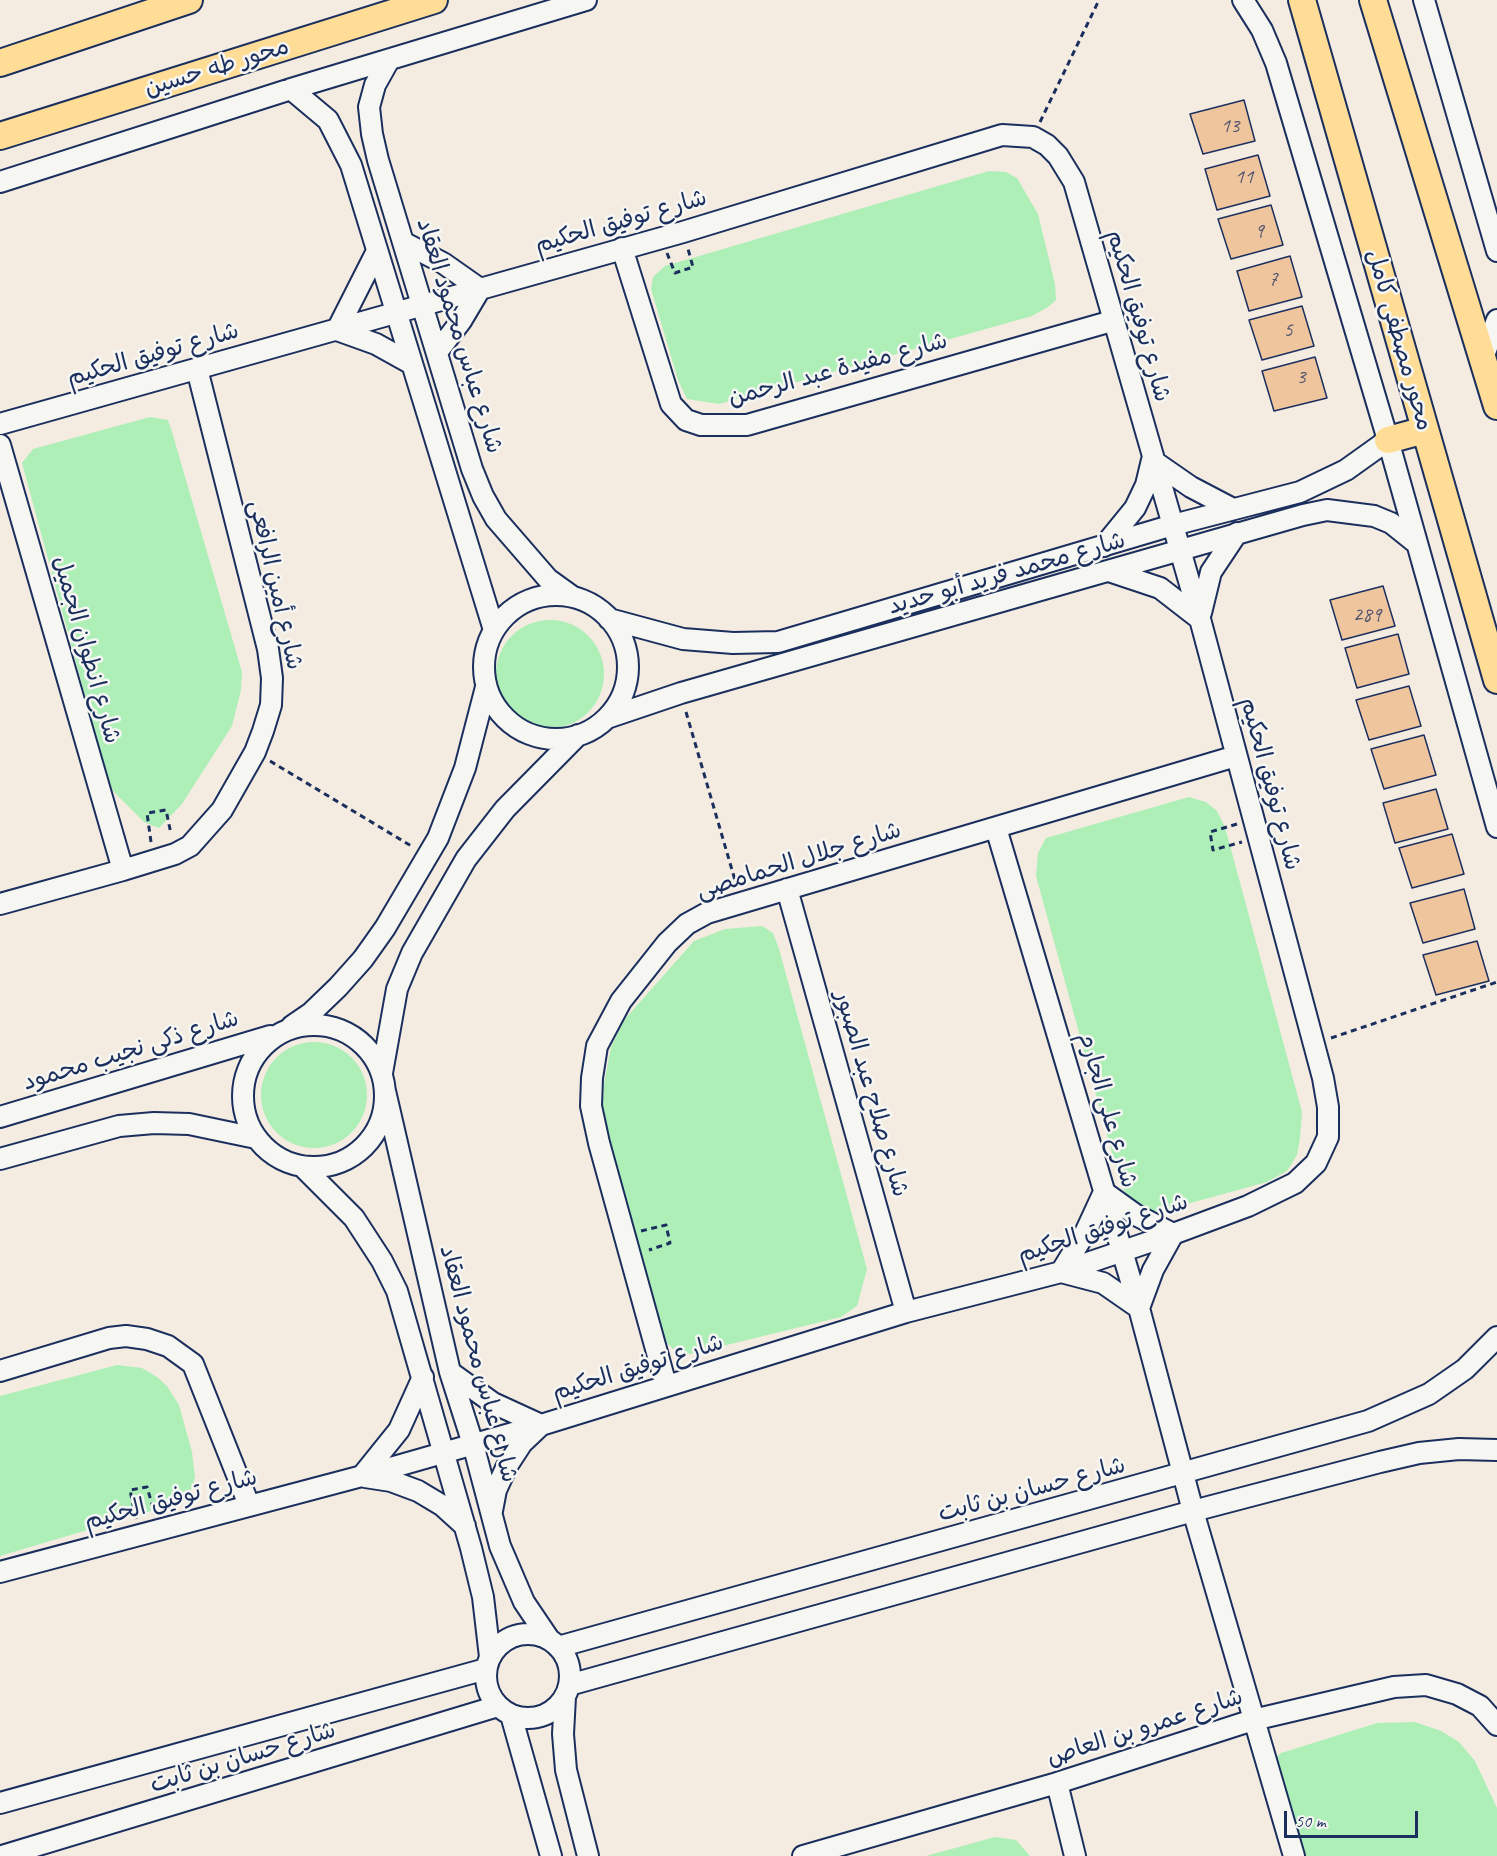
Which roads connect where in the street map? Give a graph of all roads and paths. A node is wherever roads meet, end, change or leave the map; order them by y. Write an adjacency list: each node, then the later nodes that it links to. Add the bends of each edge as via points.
1 (189, 0): 10 (main road)
2 (434, 0): 12 (main road, محور طه حسين)
3 (586, 0): 9 (street)
4 (1099, 0): 13 (path)
5 (1243, 0): 33 (street, via 1276,63)
6 (1302, 0): 32 (main road, محور مصطفى كامل)
7 (1372, 0): 26 (main road)
8 (1424, 0): 19 (street)
9 (389, 60): 11 (street); 17 (street, شارع عباس محمود العقاد, via 369,106 378,160)
10 (0, 63)
11 (291, 89): 14 (street); 20 (street, via 328,120 340,140)
12 (0, 136)
13 (1033, 137): 15 (street, شارع توفيق الحكيم, via 1002,135); 24 (street, شارع توفيق الحكيم, via 1058,156 1074,182)
14 (0, 182)
15 (683, 232): 16 (street, شارع توفيق الحكيم); 16 (path, via 693,267 675,273)
16 (663, 237): 18 (street, شارع توفيق الحكيم)
17 (403, 242): 21 (street, via 443,262); 22 (street, شارع عباس محمود العقاد)
18 (622, 248): 21 (street, شارع توفيق الحكيم); 24 (street, شارع مفيدة عبد الرحمن, via 671,404 686,420 701,425 747,425)
19 (1497, 251)
20 (376, 254): 23 (street); 25 (street)
21 (480, 289): 22 (street, شارع توفيق الحكيم); 27 (street)
22 (423, 305): 23 (street, شارع توفيق الحكيم); 27 (street, شارع عباس محمود العقاد)
23 (395, 312): 25 (street, شارع توفيق الحكيم); 28 (street)
24 (1112, 321): 35 (street, شارع توفيق الحكيم)
25 (337, 330): 28 (street, via 376,344); 29 (street, شارع توفيق الحكيم)
26 (1488, 338): 30 (main road)
27 (438, 351): 43 (street, شارع عباس محمود العقاد, via 483,496 496,519 548,579)
28 (412, 364): 46 (street)
29 (196, 369): 31 (street, شارع توفيق الحكيم); 52 (street, شارع أمين الرافعى, via 268,649 271,705)
30 (1497, 406)
31 (0, 424)
32 (1425, 430): 33 (main road); 47 (main road, محور مصطفى كامل)
33 (1388, 440): 36 (street, شارع محمد فريد أبو حديد, via 1323,482); 39 (street)
34 (0, 445): 60 (street, شارع انطوان الجميل)
35 (1152, 460): 36 (street); 37 (street, شارع توفيق الحكيم); 40 (street, via 1135,508)
36 (1233, 509): 37 (street, شارع محمد فريد أبو حديد)
37 (1173, 525): 40 (street, شارع محمد فريد أبو حديد); 41 (street, شارع توفيق الحكيم)
38 (1237, 533): 39 (street, شارع محمد فريد أبو حديد, via 1327,510 1354,512 1392,523); 41 (street, شارع محمد فريد أبو حديد); 45 (street, via 1211,573)
39 (1416, 543): 54 (street)
40 (1103, 547): 44 (street, شارع محمد فريد أبو حديد, via 778,642 683,639)
41 (1180, 550): 42 (street, شارع محمد فريد أبو حديد); 45 (street, شارع توفيق الحكيم)
42 (1112, 572): 45 (street, via 1160,588); 49 (street, شارع محمد فريد أبو حديد)
43 (573, 597): 44 (street, via 599,609); 46 (street, via 555,595 520,605)
44 (609, 619): 50 (street, via 620,634 628,669 618,703)
45 (1200, 619): 53 (street, شارع توفيق الحكيم)
46 (494, 630): 48 (street, via 483,667)
47 (1497, 680)
48 (486, 687): 51 (street, via 496,708 512,724 532,735 555,739); 58 (street, via 456,795)
49 (681, 693): 50 (street, شارع محمد فريد أبو حديد); 62 (path)
50 (607, 718): 51 (street)
51 (578, 735): 67 (street, شارع عباس محمود العقاد, via 505,809 466,859 412,953 397,989)
52 (255, 752): 57 (street, شارع أمين الرافعى, via 207,830); 58 (path)
53 (1236, 756): 55 (street, شارع جلال الحمامصى); 56 (street, شارع توفيق الحكيم)
54 (1497, 827)
55 (996, 828): 61 (street, شارع جلال الحمامصى); 72 (street, شارع على الجارم)
56 (1255, 828): 56 (path, via 1210,832 1213,850); 66 (street, شارع توفيق الحكيم)
57 (175, 854): 59 (street, شارع أمين الرافعى); 59 (path, via 166,810 147,813)
58 (428, 856): 65 (street, via 363,959 332,993)
59 (155, 860): 60 (street, شارع أمين الرافعى)
60 (123, 870): 63 (street, شارع أمين الرافعى)
61 (787, 889): 62 (street, شارع جلال الحمامصى); 79 (street, شارع صلاح عبد الصبور)
62 (742, 903): 74 (street, شارع جلال الحمامصى, via 707,913 687,924 667,943 621,1001 597,1046 591,1106)
63 (0, 904)
64 (1497, 982): 66 (path)
65 (283, 1031): 67 (street, via 318,1024 346,1031 374,1056); 68 (street, شارع ذكى نجيب محمود); 69 (street, via 253,1058 245,1073 242,1107)
66 (1313, 1045): 73 (street, شارع توفيق الحكيم, via 1328,1107 1328,1137 1316,1163 1295,1183 1271,1196)
67 (384, 1082): 71 (street, via 385,1108 369,1141 339,1163); 82 (street, شارع عباس محمود العقاد)
68 (0, 1117)
69 (256, 1138): 70 (street, via 189,1124 154,1123 119,1126); 71 (street, via 268,1152)
70 (0, 1159)
71 (302, 1166): 83 (street, via 354,1218 382,1261 397,1291)
72 (1104, 1191): 73 (street, via 1136,1215); 75 (street, شارع على الجارم); 77 (street)
73 (1173, 1234): 75 (street, شارع توفيق الحكيم); 78 (street, via 1153,1270)
74 (624, 1236): 76 (street, شارع جلال الحمامصى); 76 (path, via 665,1224 671,1242)
75 (1121, 1251): 77 (street, شارع توفيق الحكيم); 78 (street, شارع على الجارم)
76 (630, 1256): 84 (street, شارع جلال الحمامصى)
77 (1061, 1272): 78 (street, via 1103,1283); 79 (street, شارع توفيق الحكيم)
78 (1139, 1308): 89 (street, شارع على الجارم)
79 (906, 1312): 84 (street, شارع توفيق الحكيم)
80 (1497, 1337): 89 (street, شارع حسان بن ثابت, via 1465,1369 1429,1394 1368,1421)
81 (0, 1371): 91 (street, via 109,1338 136,1337 168,1346 193,1364)
82 (450, 1372): 85 (street, via 494,1403); 86 (street, شارع عباس محمود العقاد)
83 (423, 1377): 88 (street); 90 (street, via 399,1430)
84 (666, 1385): 85 (street, شارع توفيق الحكيم)
85 (541, 1425): 86 (street, شارع توفيق الحكيم); 93 (street, via 522,1443 507,1466 496,1490)
86 (473, 1444): 88 (street, شارع توفيق الحكيم); 93 (street, شارع عباس محمود العقاد)
87 (1497, 1450): 92 (street, via 1419,1453)
88 (445, 1451): 90 (street, شارع توفيق الحكيم); 94 (street)
89 (1183, 1475): 92 (street, شارع على الجارم); 98 (street, شارع حسان بن ثابت)
90 (362, 1476): 91 (street, شارع توفيق الحكيم); 94 (street, via 418,1491)
91 (249, 1505): 95 (street, شارع توفيق الحكيم)
92 (1193, 1511): 100 (street); 102 (street, شارع على الجارم)
93 (491, 1516): 98 (street, شارع عباس محمود العقاد, via 515,1585)
94 (465, 1526): 99 (street, via 483,1597)
95 (160, 1530): 96 (street, شارع توفيق الحكيم); 96 (path, via 147,1487 138,1488 129,1491)
96 (140, 1536): 97 (street, شارع توفيق الحكيم)
97 (0, 1572)
98 (553, 1643): 99 (street, via 527,1634 516,1636 497,1647); 100 (street, via 568,1665)
99 (488, 1663): 101 (street, via 486,1683 490,1696); 105 (street, شارع حسان بن ثابت)
100 (567, 1691): 101 (street, via 554,1710 544,1715 522,1718); 108 (street, via 563,1751)
101 (505, 1711): 106 (street, شارع حسان بن ثابت); 107 (street)
102 (1252, 1720): 103 (street, شارع عمرو بن العاص, via 1394,1687 1426,1685 1457,1694 1479,1706); 104 (street, شارع عمرو بن العاص); 111 (street, شارع على الجارم)
103 (1497, 1725)
104 (1057, 1783): 109 (street, شارع عمرو بن العاص); 110 (street)
105 (0, 1803)
106 (2, 1856)
107 (551, 1856)
108 (588, 1856)
109 (802, 1856)
110 (1075, 1856)
111 (1294, 1856)

